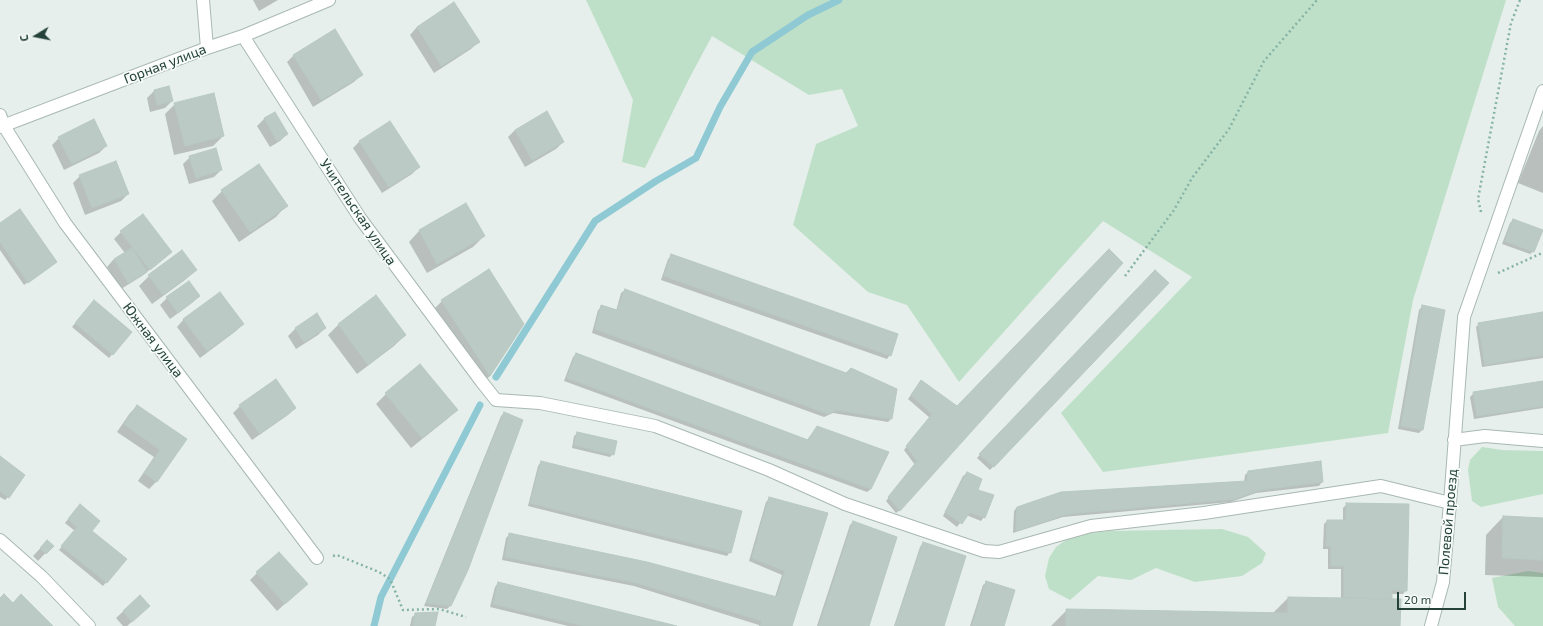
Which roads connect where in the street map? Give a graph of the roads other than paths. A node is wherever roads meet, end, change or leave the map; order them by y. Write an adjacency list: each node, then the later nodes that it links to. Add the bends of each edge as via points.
1 (203, 0): 4 (street)
2 (329, 0): 3 (street, Горная улица)
3 (243, 36): 4 (street, Горная улица); 11 (street, Учительская улица, via 360,218 496,400 540,403 655,426 769,470 845,504 984,551 999,552 1091,526 1204,513 1381,486)
4 (206, 48): 6 (street, Горная улица)
5 (1543, 91): 9 (street, Полевой проезд, via 1464,317)
6 (1, 123): 13 (street, Южная улица, via 65,223)
7 (1543, 433): 8 (street)
8 (1509, 438): 9 (street, via 1485,436); 10 (street)
9 (1454, 440): 11 (street, Полевой проезд)
10 (1543, 441)
11 (1450, 503): 15 (street, Полевой проезд, via 1443,582)
12 (0, 540): 14 (street, via 42,577)
13 (317, 558)
14 (89, 626)
15 (1431, 626)

